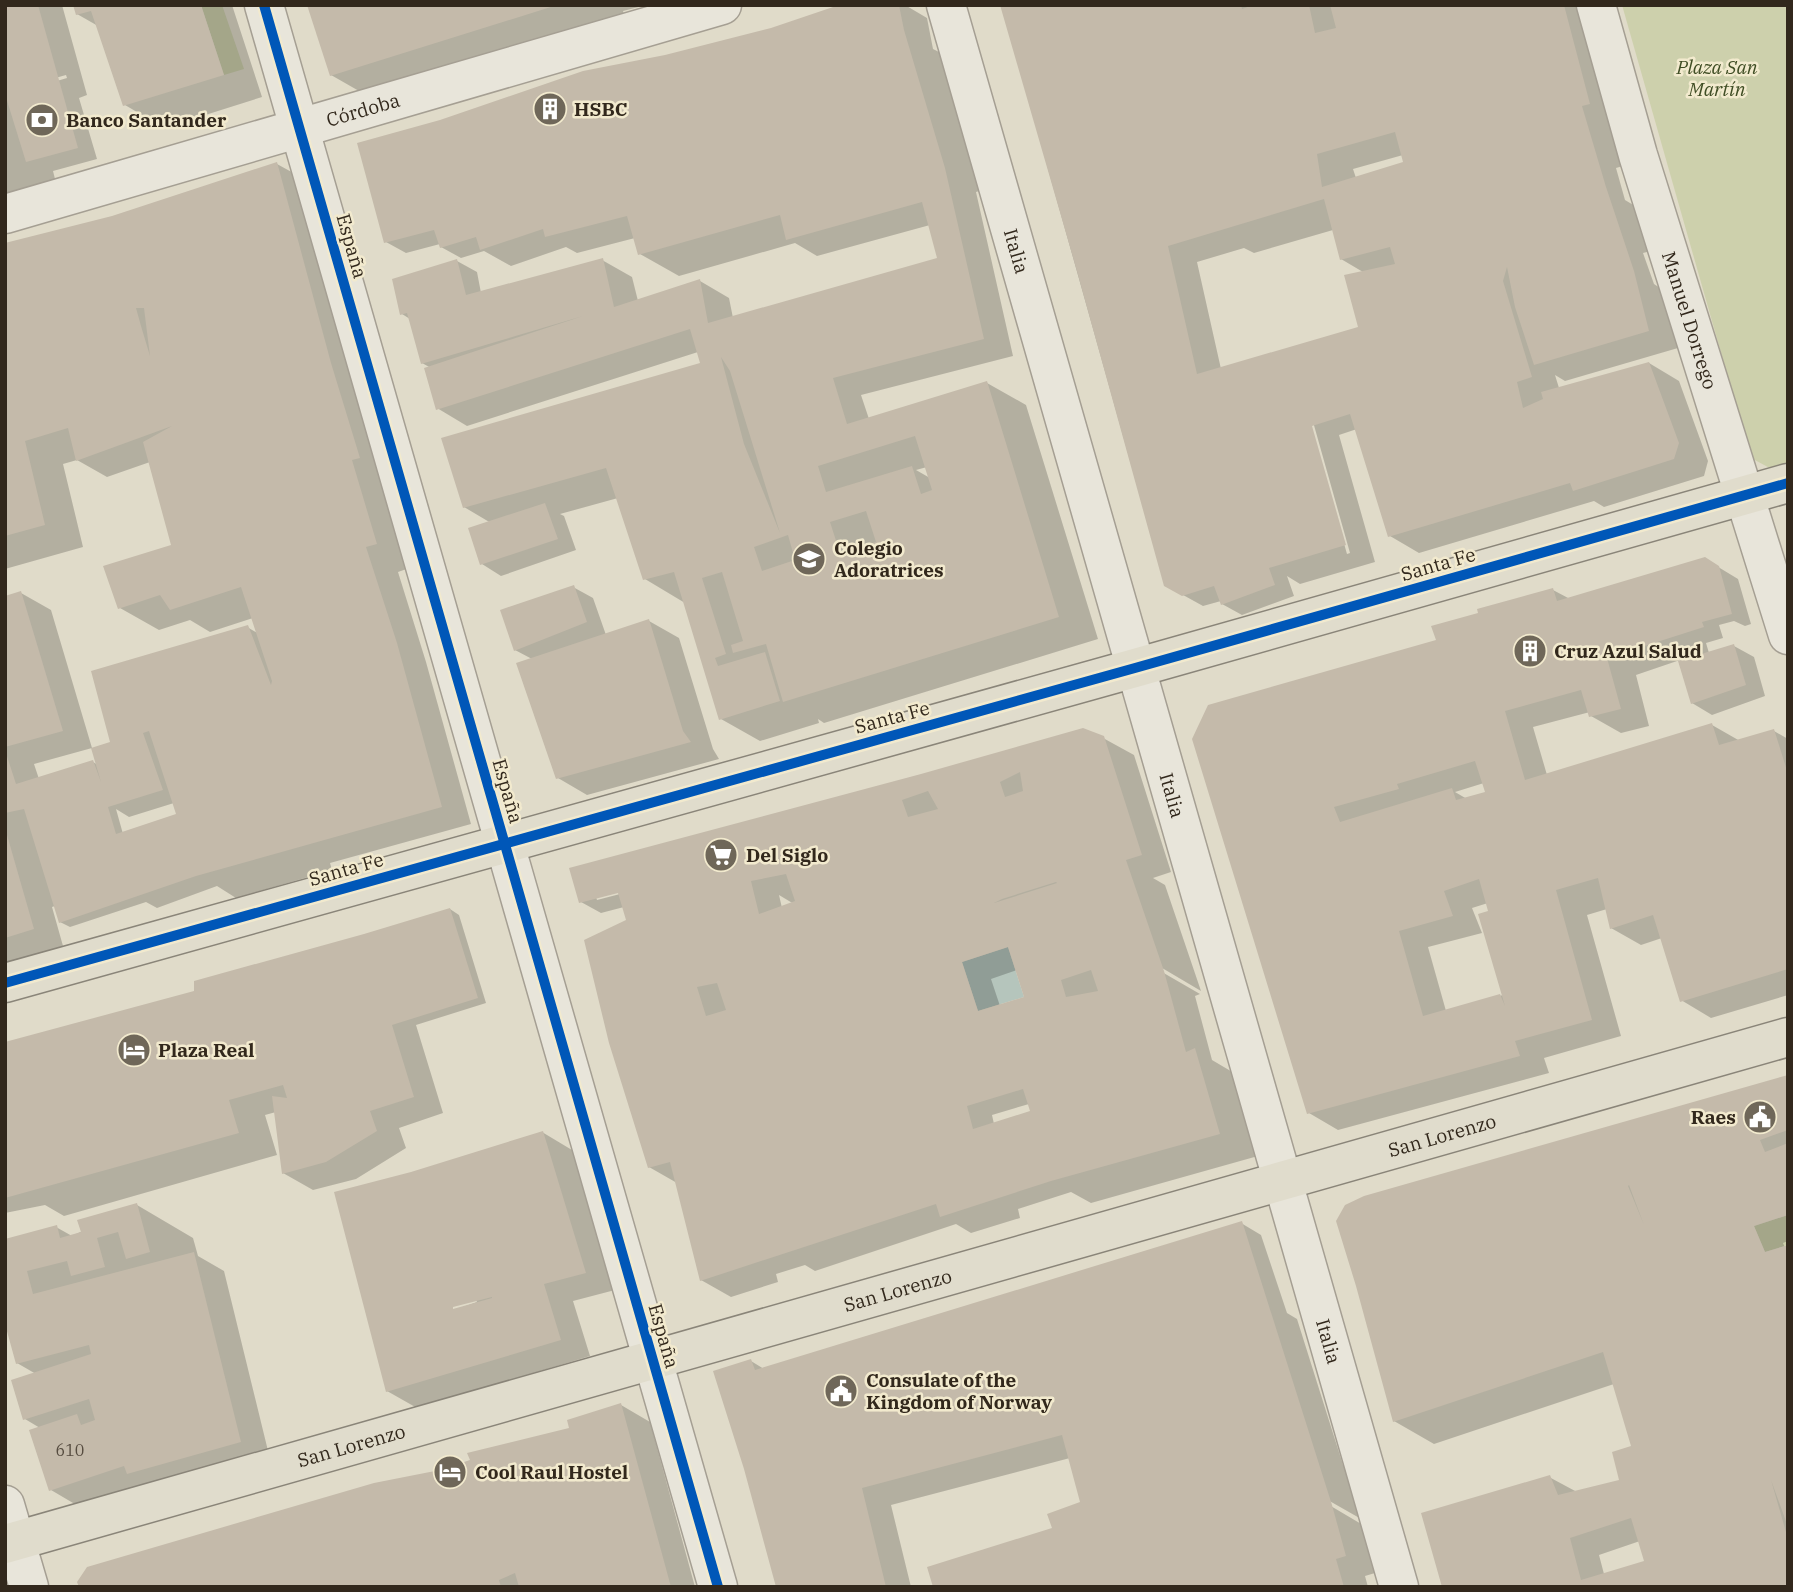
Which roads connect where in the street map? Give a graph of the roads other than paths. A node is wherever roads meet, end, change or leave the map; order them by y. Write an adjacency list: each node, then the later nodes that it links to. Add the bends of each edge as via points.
1 (264, 5): 5 (street, España)
2 (722, 5): 5 (street, Córdoba)
3 (946, 5): 10 (street, Italia)
4 (1595, 5): 8 (street, Manuel Dorrego)
5 (300, 129): 6 (street, Córdoba); 11 (street, España)
6 (5, 214)
7 (1788, 483): 8 (main road, Santa Fe)
8 (1745, 495): 9 (street, Manuel Dorrego); 10 (main road, Santa Fe)
9 (1788, 635)
10 (1135, 668): 11 (main road, Santa Fe); 14 (street, Italia)
11 (505, 843): 12 (main road, Santa Fe); 15 (street, España)
12 (5, 982)
13 (1788, 1037): 14 (main road, San Lorenzo)
14 (1282, 1180): 15 (main road, San Lorenzo); 20 (street, Italia)
15 (653, 1360): 17 (main road, San Lorenzo); 19 (street, España)
16 (5, 1505): 17 (street)
17 (10, 1543): 18 (street)
18 (29, 1587)
19 (718, 1587)
20 (1399, 1587)

